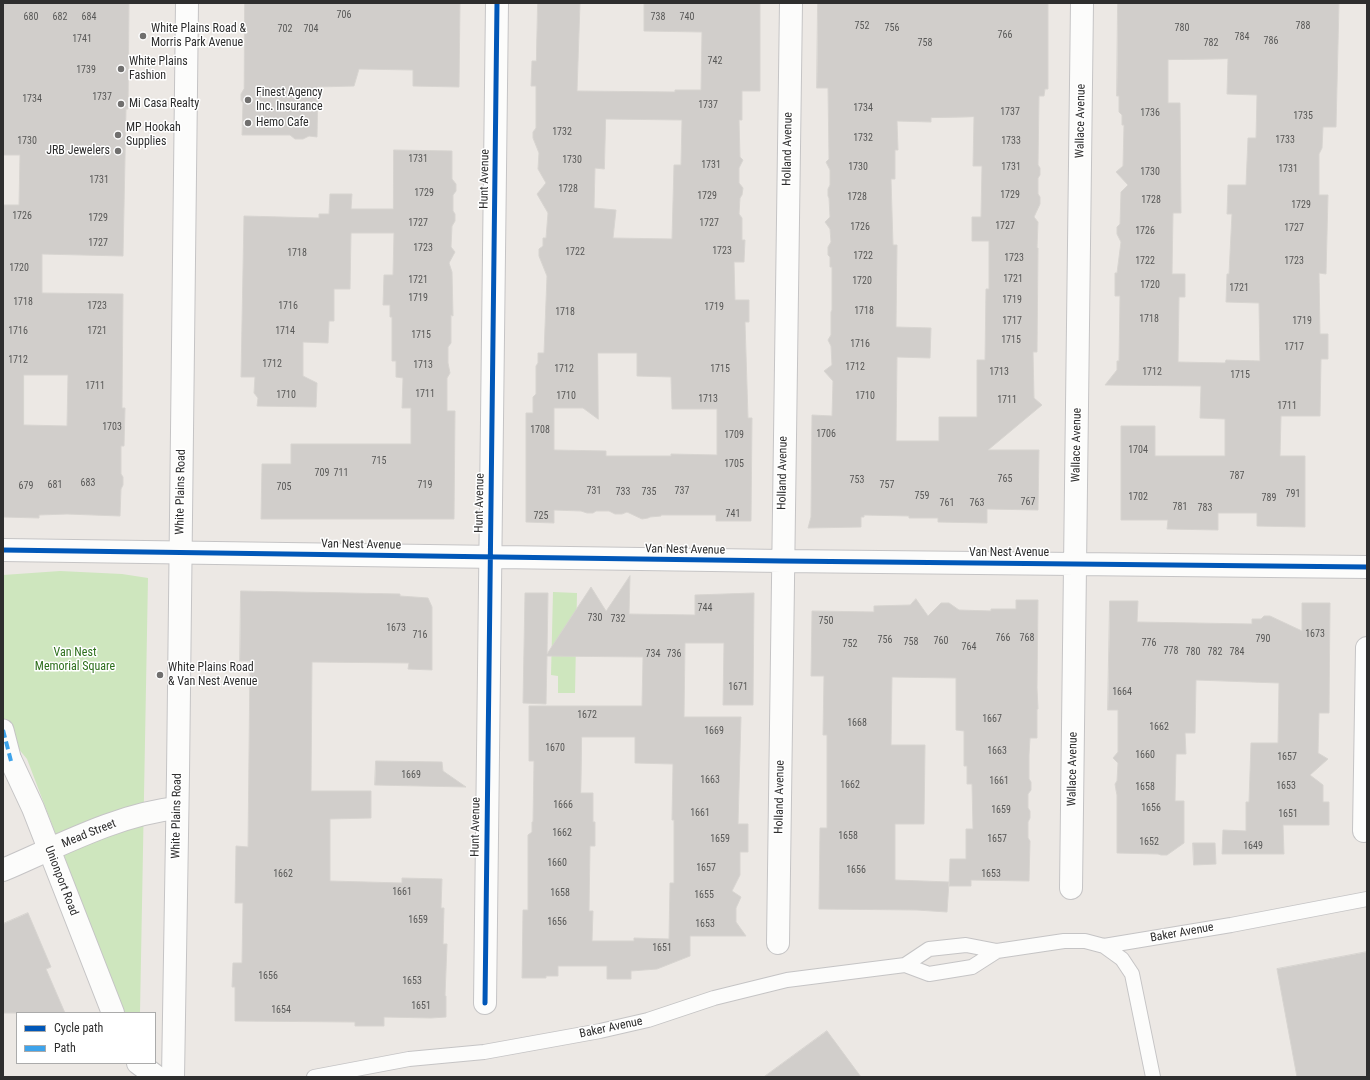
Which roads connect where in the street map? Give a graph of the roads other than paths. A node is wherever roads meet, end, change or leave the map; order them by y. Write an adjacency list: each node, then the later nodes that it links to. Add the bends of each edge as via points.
1 (187, 3): 6 (street, White Plains Road)
2 (497, 3): 7 (street, Hunt Avenue)
3 (791, 3): 8 (street, Holland Avenue)
4 (1082, 3): 9 (street, Wallace Avenue)
5 (3, 550): 6 (street, Van Nest Avenue)
6 (181, 553): 7 (street, Van Nest Avenue); 14 (street, White Plains Road)
7 (490, 557): 8 (street, Van Nest Avenue); 24 (street, Hunt Avenue)
8 (782, 561): 9 (street, Van Nest Avenue); 20 (street, Holland Avenue)
9 (1075, 563): 10 (street, Van Nest Avenue); 18 (street, Wallace Avenue)
10 (1367, 567)
11 (1367, 648): 15 (street)
12 (3, 730): 13 (street)
13 (7, 756): 16 (street, Unionport Road, via 33,808)
14 (177, 808): 16 (street, Mead Street, via 132,817); 28 (street, White Plains Road)
15 (1364, 831)
16 (49, 850): 17 (street, Mead Street); 25 (street, Unionport Road)
17 (3, 870)
18 (1071, 888)
19 (1367, 899): 21 (lane, Baker Avenue)
20 (778, 943)
21 (1104, 946): 22 (lane, Baker Avenue, via 1085,941 1064,941); 30 (lane, via 1122,959 1132,974)
22 (997, 951): 23 (lane, Baker Avenue, via 966,945 929,949); 23 (lane, Baker Avenue, via 972,967 929,974)
23 (905, 965): 29 (lane, Baker Avenue, via 788,980 714,998 648,1020 600,1031 484,1052 409,1059)
24 (484, 1003)
25 (113, 1012)
26 (139, 1064): 27 (street)
27 (157, 1077)
28 (173, 1077)
29 (314, 1077)
30 (1153, 1077)

